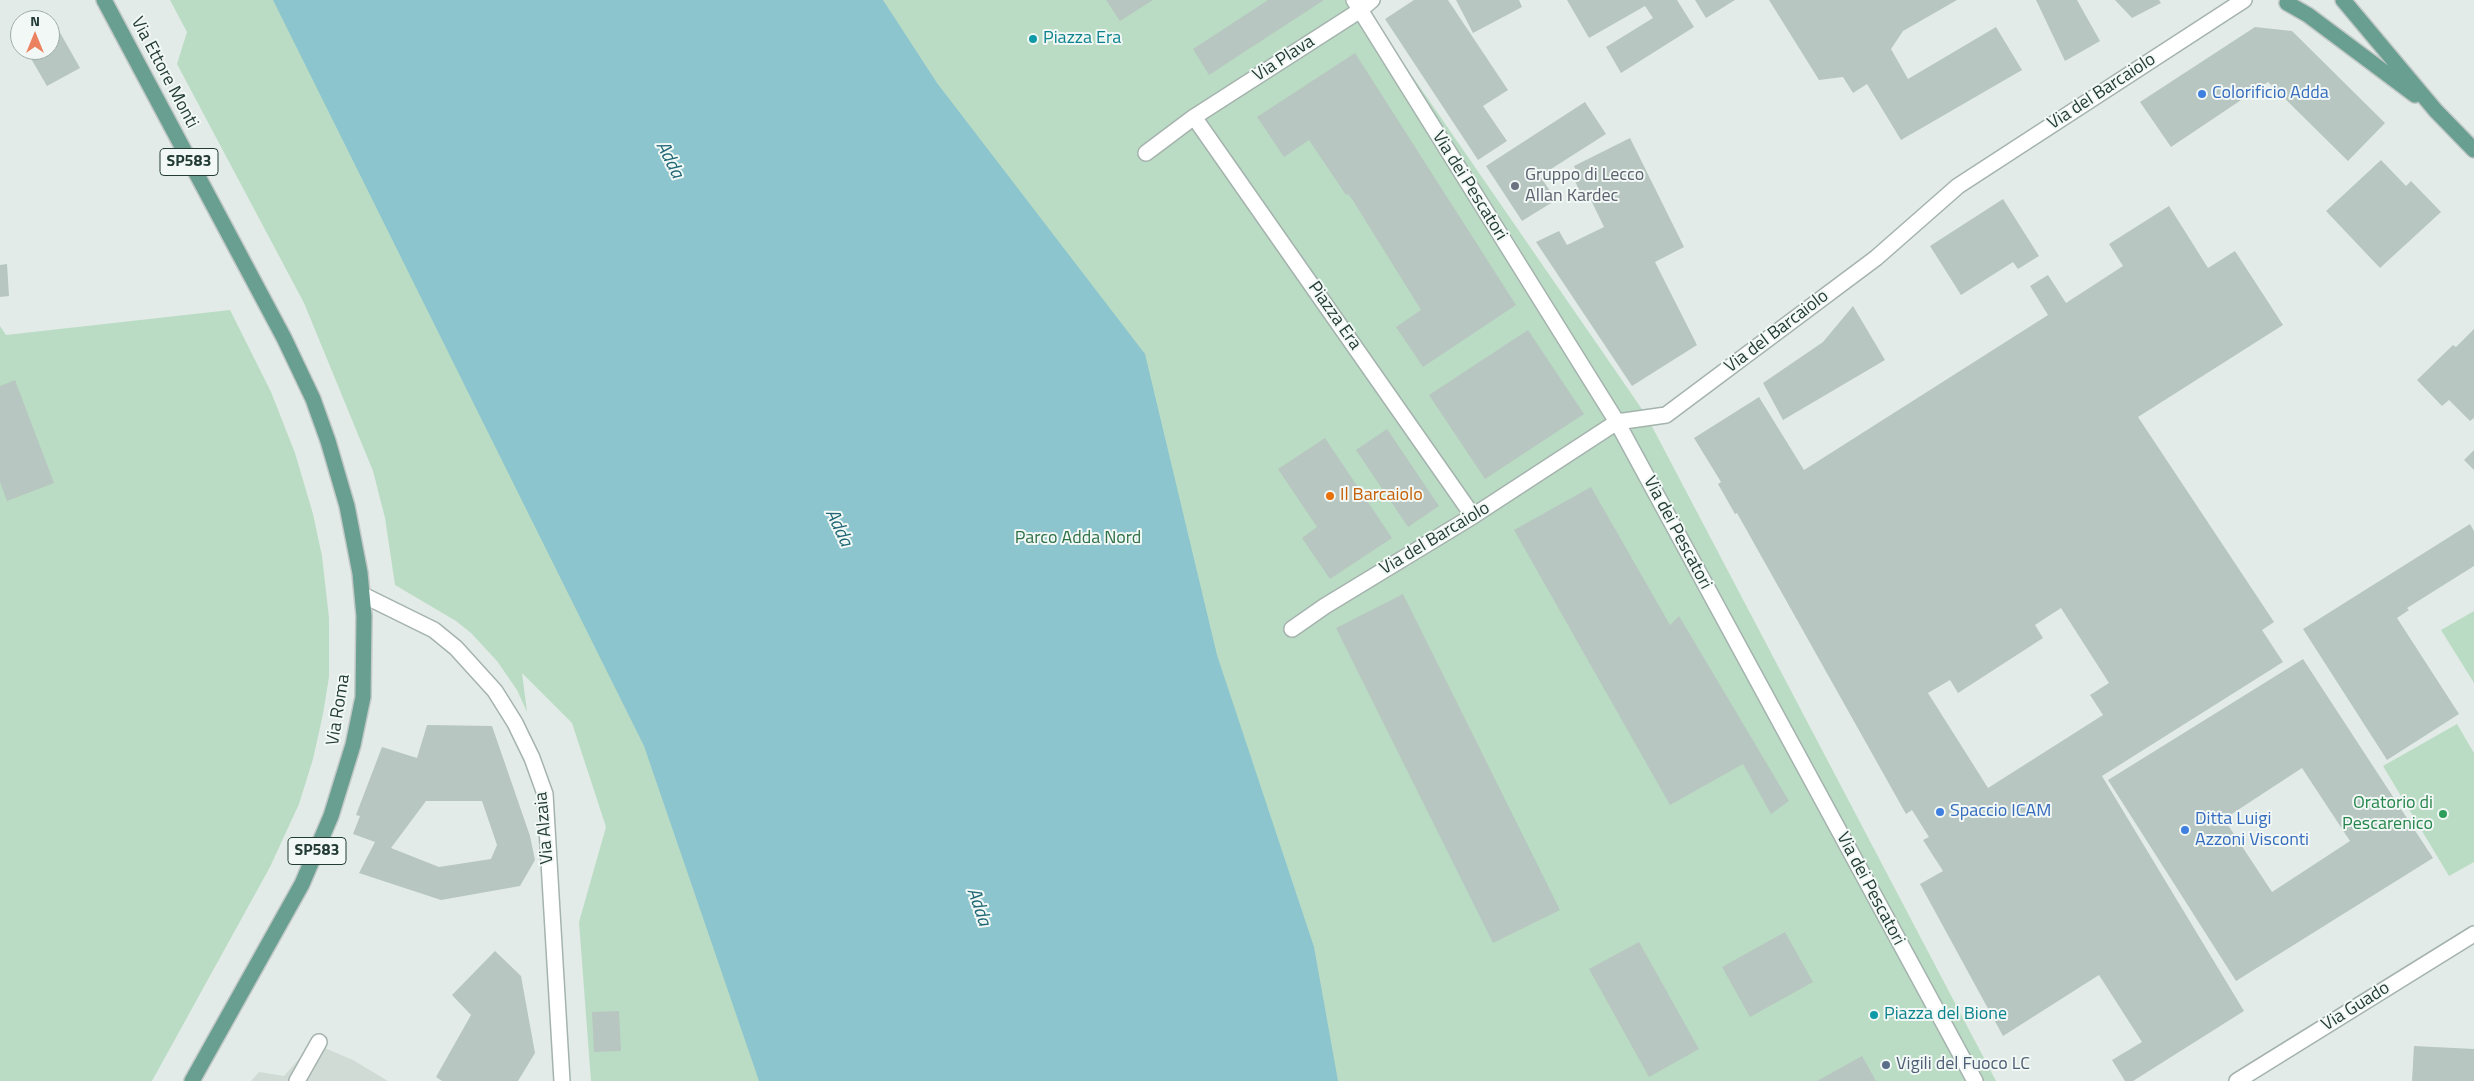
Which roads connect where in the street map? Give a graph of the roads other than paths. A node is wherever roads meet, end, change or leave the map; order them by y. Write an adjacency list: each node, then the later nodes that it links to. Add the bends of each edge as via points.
1 (104, 0): 11 (main road, Via Ettore Monti / SP583)
2 (1372, 0): 6 (street, Via Plava)
3 (2244, 0): 12 (street, Via del Barcaiolo, via 1958,186 1876,258 1666,415)
4 (2343, 0): 7 (main road)
5 (2288, 1): 7 (main road)
6 (1356, 6): 8 (street, Via Plava); 12 (street, Via dei Pescatori)
7 (2436, 111): 9 (main road)
8 (1194, 117): 10 (street); 13 (street, Piazza Era)
9 (2471, 141)
10 (1146, 153)
11 (276, 323): 14 (main road, Via Roma / SP583, via 304,378 328,441 352,528)
12 (1617, 422): 13 (street, Via del Barcaiolo); 21 (street, Via dei Pescatori)
13 (1474, 516): 15 (street, Via del Barcaiolo)
14 (362, 595): 18 (main road, Via Roma / SP583, via 365,638 362,697 353,745 331,816 302,884); 20 (street, Via Alzaia, via 434,630 476,669 516,723 532,758 544,794)
15 (1292, 628)
16 (2474, 934): 22 (street, Via Guado)
17 (319, 1042): 19 (street)
18 (192, 1081)
19 (297, 1081)
20 (562, 1081)
21 (1975, 1081)
22 (2237, 1081)

